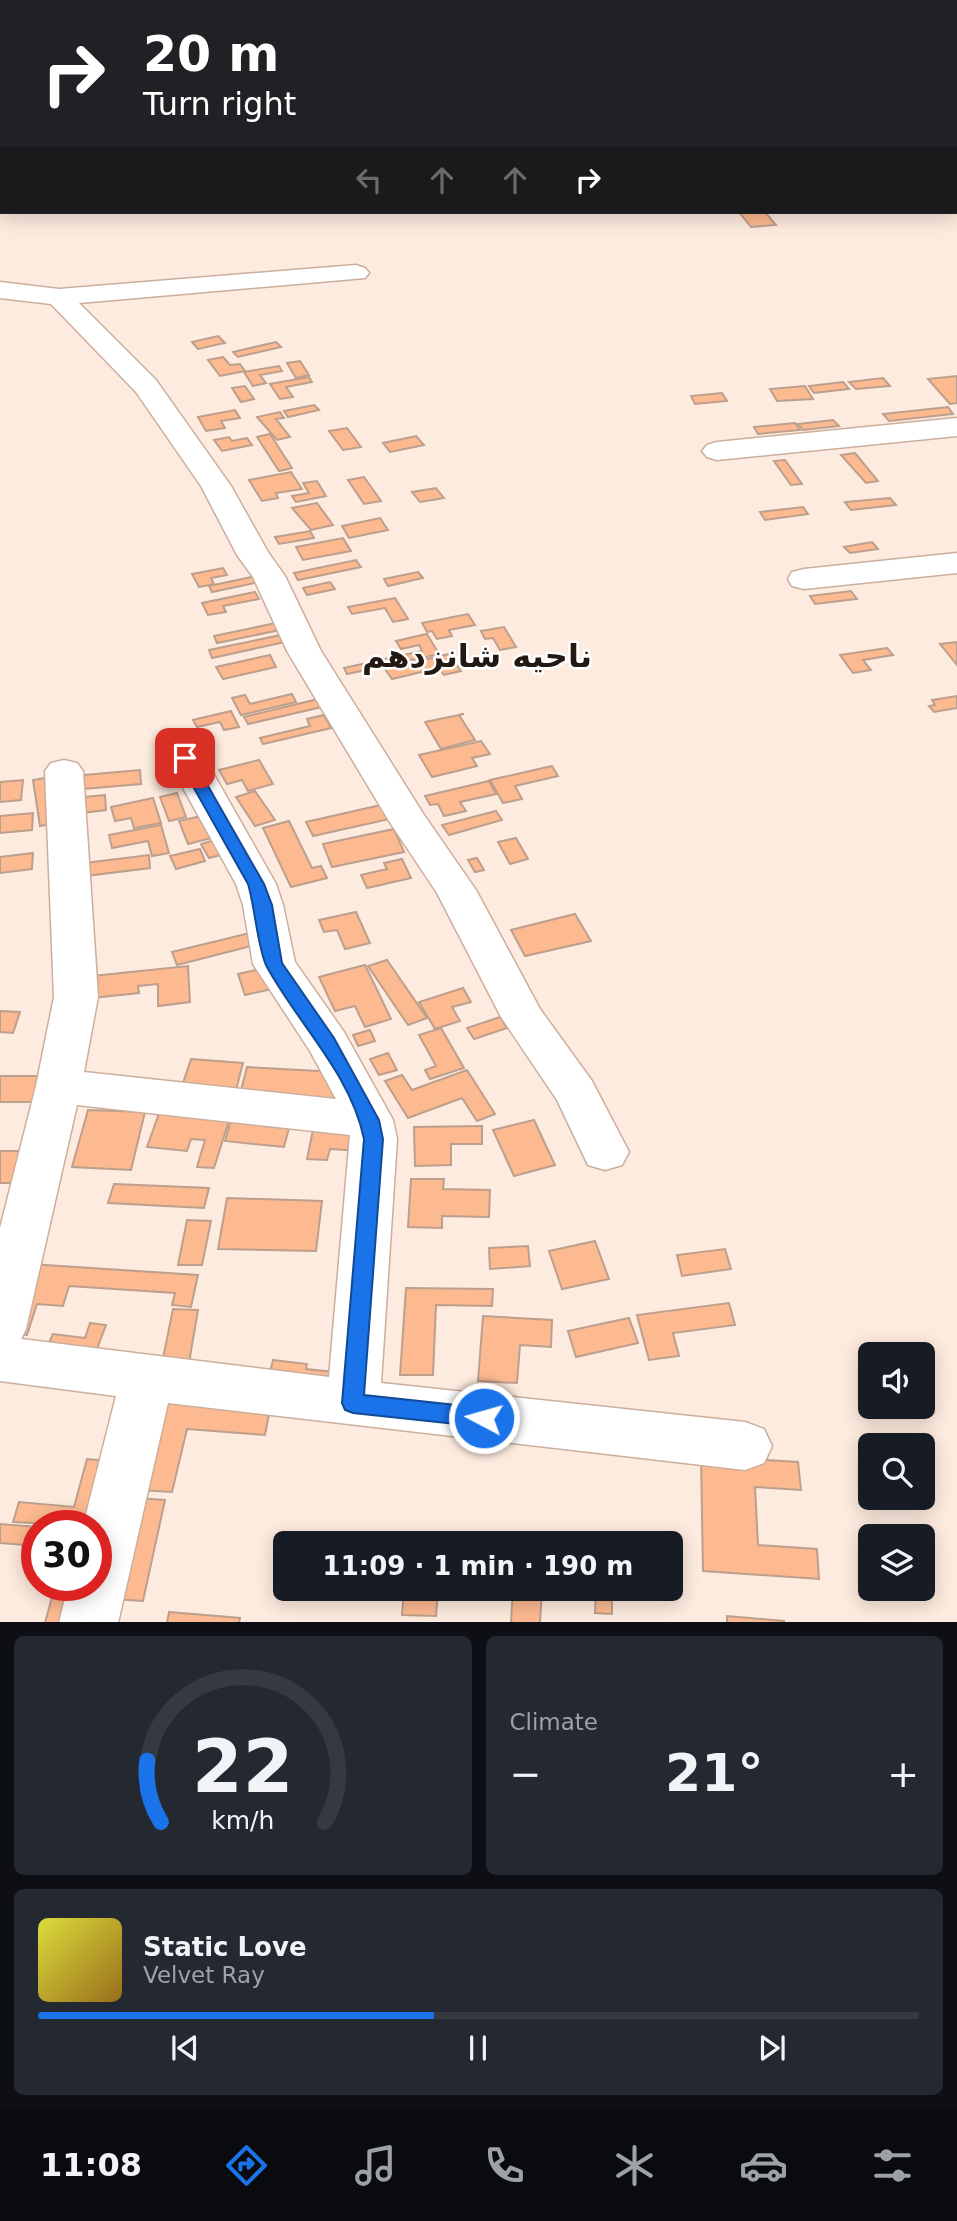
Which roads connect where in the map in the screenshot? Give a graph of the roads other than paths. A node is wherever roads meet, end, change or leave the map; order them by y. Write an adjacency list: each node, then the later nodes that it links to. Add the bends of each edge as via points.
1 (356, 273): 3 (street)
2 (0, 290): 3 (street)
3 (59, 297): 12 (street, via 146,386 216,486 269,576 304,651 456,890 523,1017 576,1093)
4 (957, 427): 5 (street)
5 (717, 451)
6 (957, 563): 7 (street)
7 (804, 579)
8 (185, 758): 11 (street, via 256,884 274,964 328,1043)
9 (64, 772): 10 (street, via 76,997)
10 (59, 1086): 11 (street); 13 (street)
11 (370, 1120): 16 (street, via 374,1139)
12 (605, 1152)
13 (0, 1329)
14 (0, 1359): 15 (street)
15 (147, 1379): 16 (street); 18 (street)
16 (353, 1403): 17 (street)
17 (745, 1446)
18 (88, 1622)

